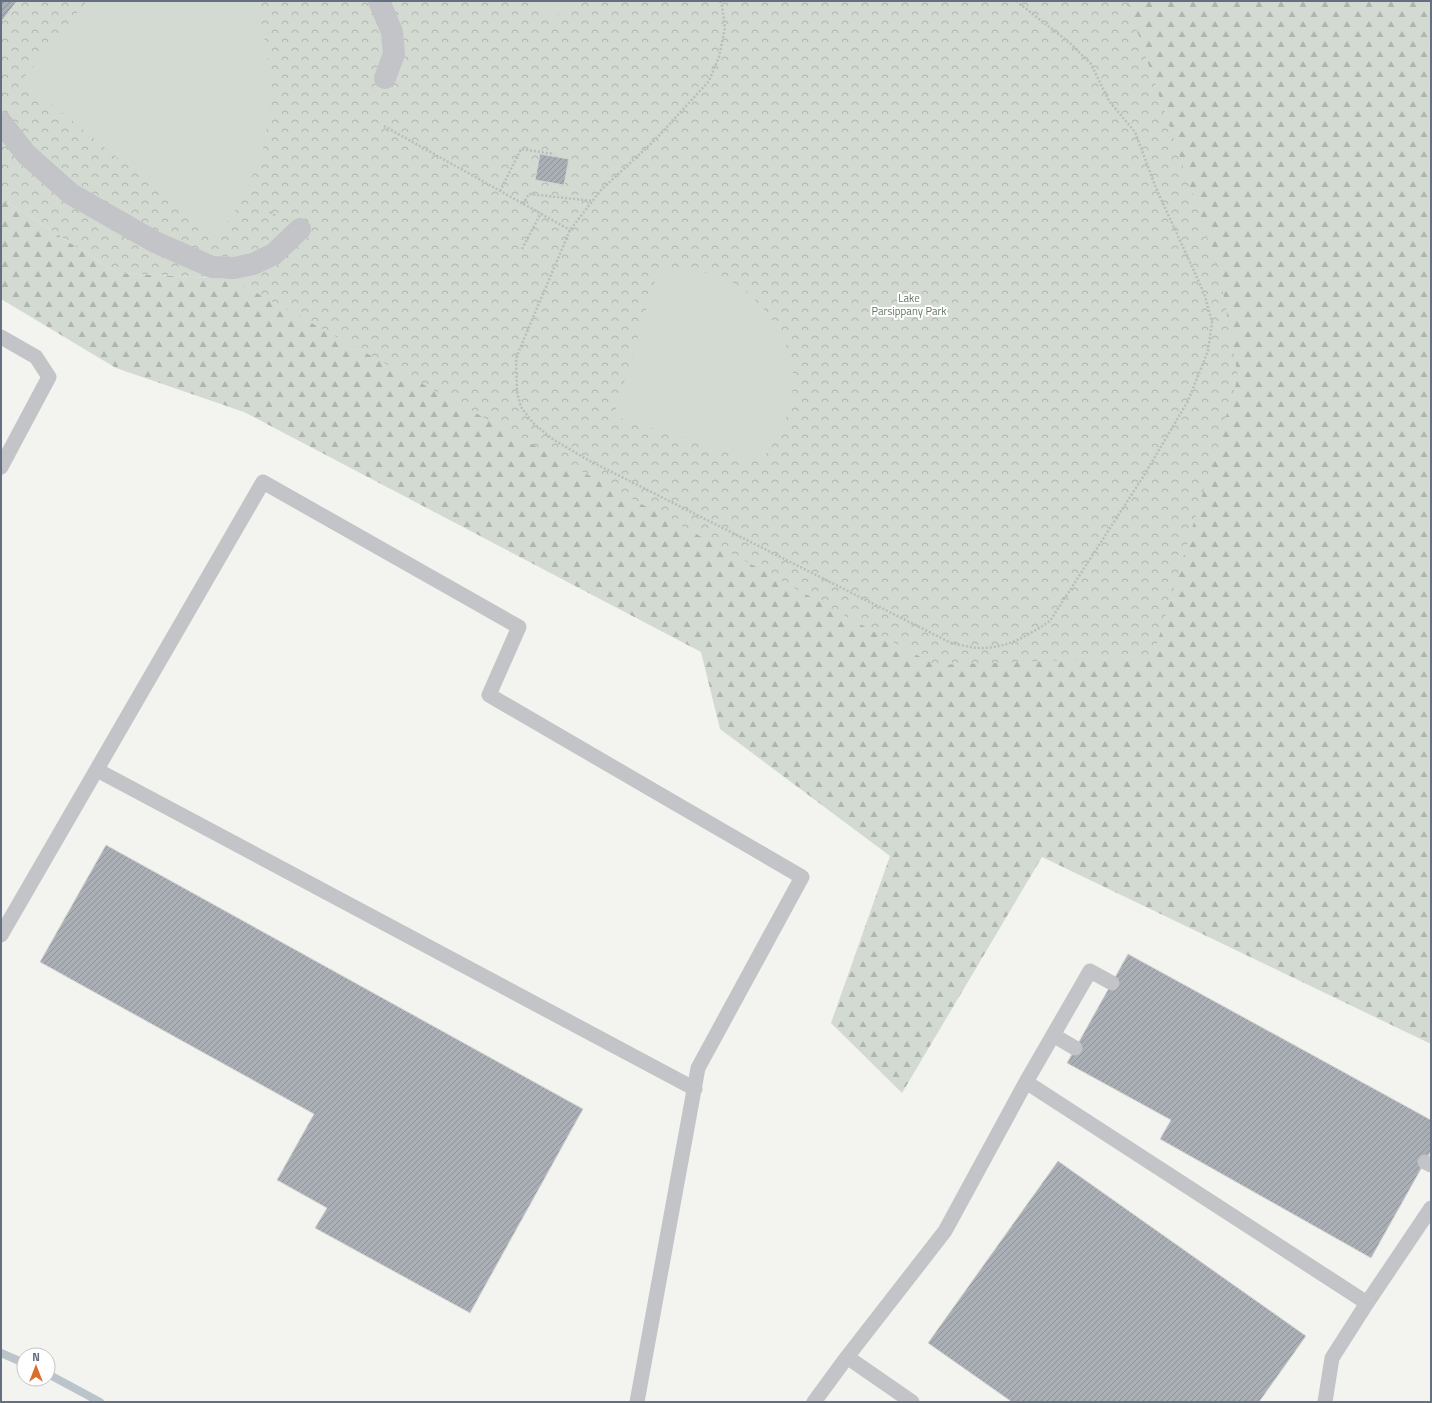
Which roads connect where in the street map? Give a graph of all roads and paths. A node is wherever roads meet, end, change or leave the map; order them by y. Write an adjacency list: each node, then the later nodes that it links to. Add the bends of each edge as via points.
1 (379, 1): 4 (street, via 392,32 394,54)
2 (720, 1): 9 (path, via 725,28 719,57 709,81 655,140 601,190)
3 (1018, 1): 13 (path, via 1071,44 1091,64 1109,101 1135,132 1156,188 1204,294 1212,322 1208,351 1188,401 1143,477 1050,621 1034,632 1010,644 981,648 951,643 588,460 554,440 533,423 521,408 517,392 516,358)
4 (385, 78)
5 (1, 122): 12 (street, via 26,154 71,194 155,242 212,267 234,268 253,264 274,254)
6 (384, 126): 8 (path)
7 (554, 154): 8 (path, via 521,148)
8 (500, 191): 10 (path)
9 (594, 201): 10 (path, via 529,194); 13 (path)
10 (523, 204): 11 (path)
11 (541, 214): 13 (path); 14 (path)
12 (300, 229)
13 (570, 230)
14 (522, 249)
15 (1, 337): 16 (lane, via 36,357 49,377)
16 (1, 467)
17 (97, 770): 18 (lane); 23 (lane); 23 (lane, via 263,482 519,627 489,695 802,877 698,1068)
18 (1, 935)
19 (1112, 983): 20 (lane, via 1090,971)
20 (1053, 1035): 21 (lane); 22 (lane)
21 (1075, 1048)
22 (1026, 1082): 25 (lane); 26 (lane, via 945,1231)
23 (695, 1089): 27 (lane)
24 (1431, 1208): 25 (lane)
25 (1367, 1303): 30 (lane, via 1332,1358)
26 (847, 1357): 28 (lane); 29 (lane)
27 (637, 1402)
28 (814, 1402)
29 (912, 1402)
30 (1325, 1402)

